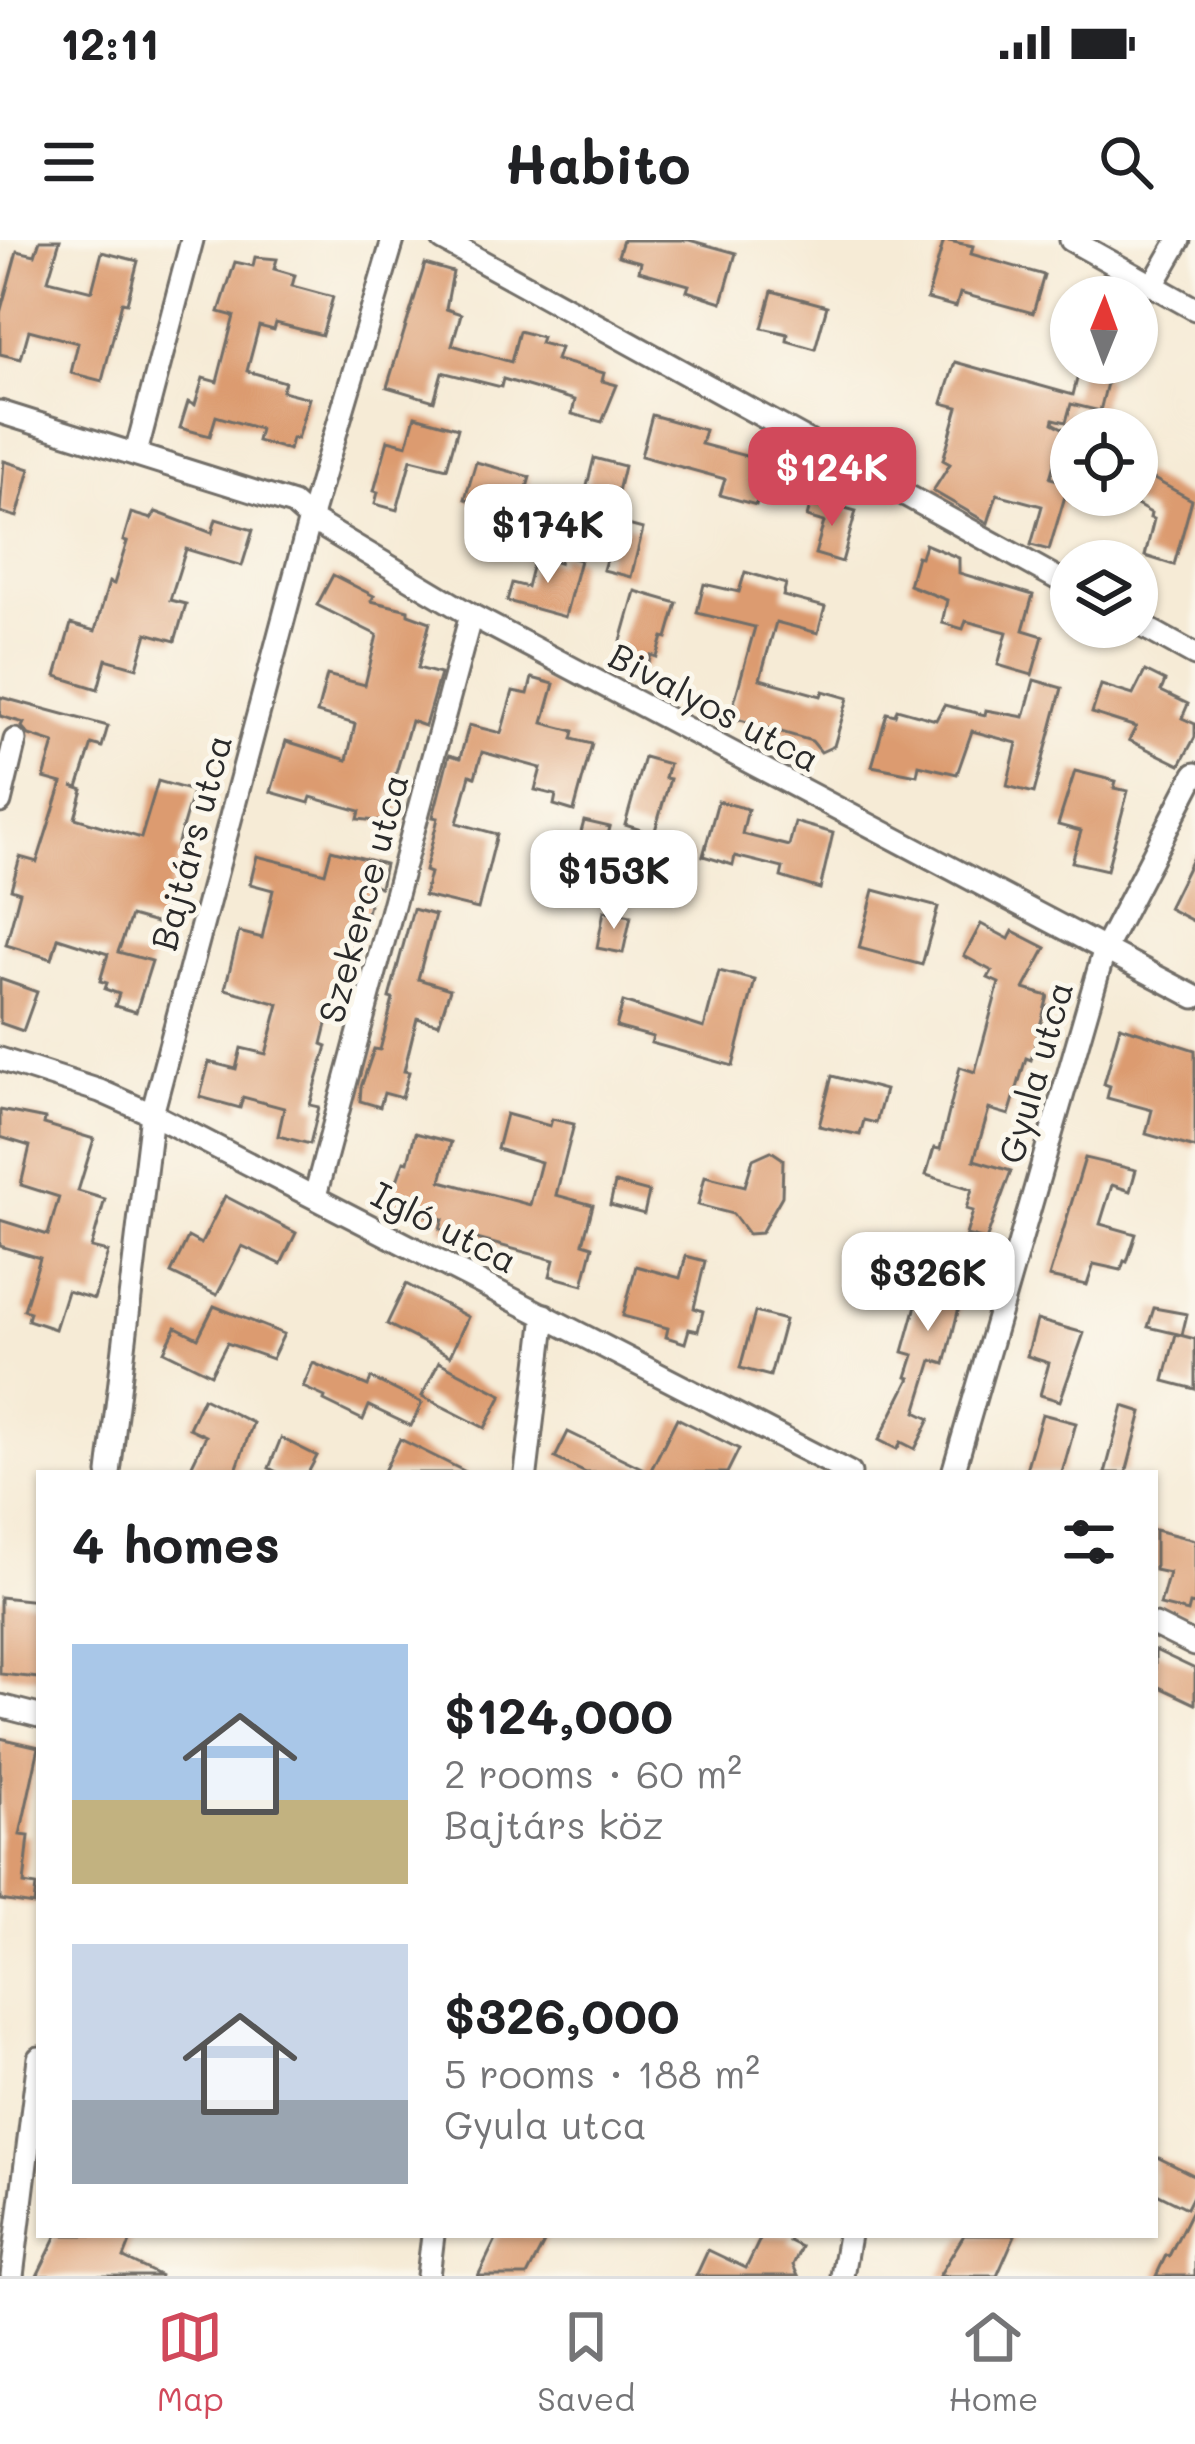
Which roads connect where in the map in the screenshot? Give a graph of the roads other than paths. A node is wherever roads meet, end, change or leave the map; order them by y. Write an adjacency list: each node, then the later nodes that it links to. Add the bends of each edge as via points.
1 (192, 240): 11 (street)
2 (393, 240): 12 (street, Bajtárs utca)
3 (443, 240): 13 (street)
4 (1071, 240): 6 (street)
5 (1179, 240): 7 (street)
6 (1137, 276)
7 (1158, 276)
8 (1158, 288): 9 (street)
9 (1195, 309)
10 (0, 412): 11 (street, Bivalyos utca)
11 (136, 453): 12 (street, Bivalyos utca, via 293,504)
12 (310, 519): 14 (street, Bivalyos utca); 23 (street, Bajtárs utca)
13 (1050, 574)
14 (471, 615): 20 (street, Bivalyos utca); 24 (street, Szekerce utca)
15 (1158, 635): 16 (street)
16 (1195, 655)
17 (15, 740): 19 (street)
18 (1195, 773): 20 (street, Gyula utca)
19 (0, 802)
20 (1105, 948): 21 (street, Bivalyos utca); 29 (street, Gyula utca)
21 (1195, 997)
22 (0, 1060): 23 (street, Igló utca)
23 (152, 1114): 24 (street, Igló utca); 26 (street, Bajtárs utca)
24 (315, 1196): 25 (street, Igló utca)
25 (545, 1315): 27 (street); 28 (street, Igló utca)
26 (110, 1470)
27 (526, 1470)
28 (844, 1470)
29 (953, 1470)
30 (1158, 1626): 31 (street)
31 (1195, 1645)
32 (0, 1706): 33 (street)
33 (36, 1715)
34 (36, 2079): 37 (street)
35 (433, 2238): 38 (street)
36 (848, 2238): 39 (street)
37 (9, 2266)
38 (428, 2276)
39 (842, 2276)

